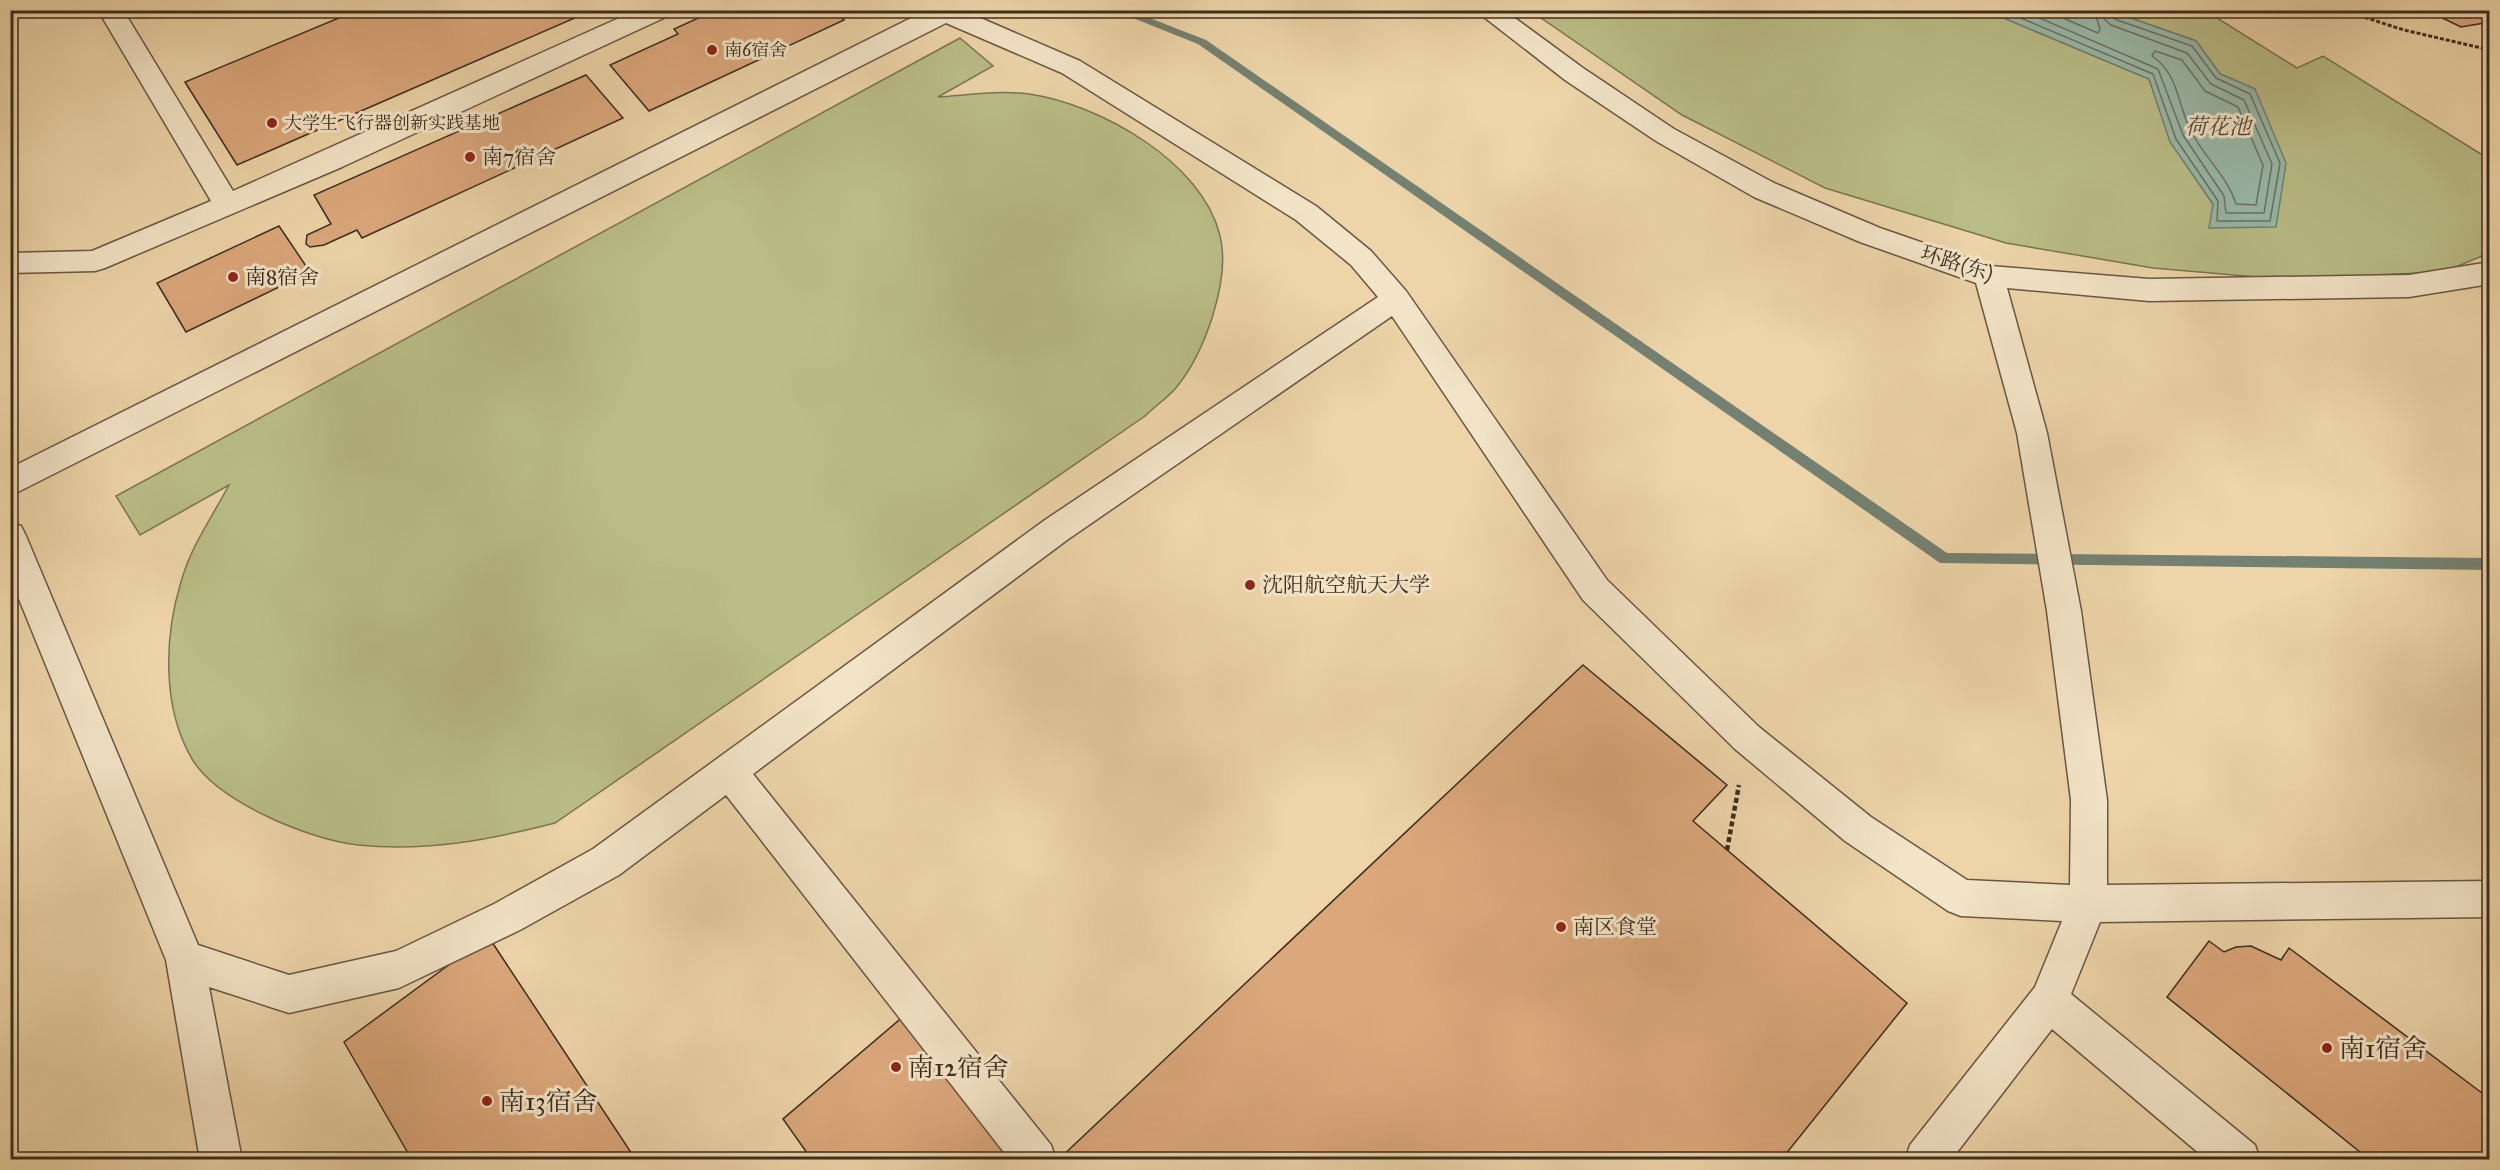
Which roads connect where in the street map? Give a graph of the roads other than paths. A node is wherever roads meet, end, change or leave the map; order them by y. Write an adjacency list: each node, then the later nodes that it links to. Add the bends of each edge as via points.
1 (110, 10): 5 (street)
2 (659, 10): 5 (street)
3 (1487, 10): 8 (street, 环路(东), via 1665,135 1764,190 1870,235)
4 (942, 12): 9 (street, via 1071,67 1306,213 1361,258); 10 (street)
5 (228, 205): 6 (street, via 95,261)
6 (10, 263)
7 (2490, 273): 8 (street, 环路(东), via 2409,286 2160,290)
8 (1989, 276): 14 (street, via 2032,433 2064,612 2089,800)
9 (1396, 299): 12 (street, via 1056,530); 14 (street, via 1595,590 1747,738 1858,829 1961,898)
10 (10, 483)
11 (10, 536): 15 (street)
12 (729, 771): 15 (street, via 606,862 507,917 399,969 289,994); 18 (street)
13 (2490, 899): 14 (street)
14 (2088, 904): 16 (street)
15 (186, 960): 17 (street)
16 (2049, 1001): 19 (street); 20 (street)
17 (221, 1160)
18 (1036, 1160)
19 (1925, 1160)
20 (2240, 1160)

